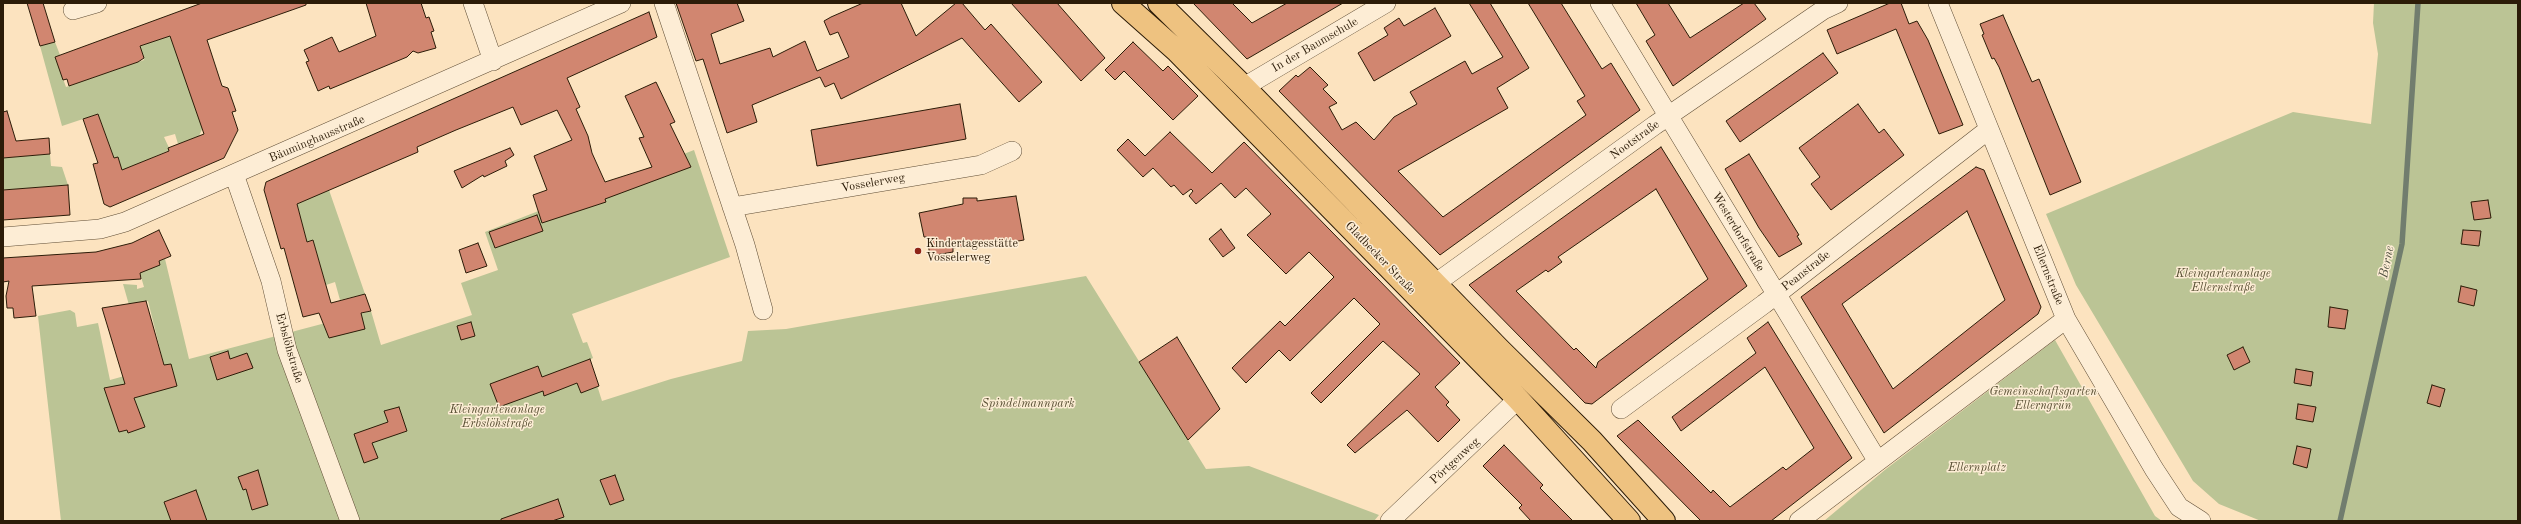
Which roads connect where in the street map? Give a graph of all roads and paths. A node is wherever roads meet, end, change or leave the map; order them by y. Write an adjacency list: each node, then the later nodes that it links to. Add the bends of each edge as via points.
1 (97, 3): 11 (street)
2 (473, 3): 12 (street)
3 (621, 3): 12 (street, Bäuminghausstraße)
4 (664, 3): 18 (street)
5 (1123, 3): 24 (main road, Gladbecker Straße, via 1177,51)
6 (1159, 3): 13 (main road, Gladbecker Straße)
7 (1386, 3): 13 (street, In der Baumschule)
8 (1600, 3): 14 (street, Westerdorfstraße)
9 (1838, 3): 14 (street, Nootstraße, via 1823,10)
10 (1938, 3): 15 (street, Ellernstraße)
11 (73, 10)
12 (493, 61): 17 (street, Bäuminghausstraße)
13 (1244, 87): 20 (main road, Gladbecker Straße)
14 (1668, 116): 20 (street, Nootstraße); 21 (street, Westerdorfstraße)
15 (1988, 130): 21 (street, Peanstraße); 23 (street, Ellernstraße)
16 (1012, 151): 18 (street, Vosselerweg, via 981,165)
17 (234, 174): 19 (street, Bäuminghausstraße, via 125,222 100,229); 27 (street, Erbslöhstraße, via 271,281 287,350)
18 (732, 207): 22 (street)
19 (3, 237)
20 (1436, 283): 30 (main road, Gladbecker Straße, via 1592,441)
21 (1776, 294): 25 (street, Peanstraße); 26 (street, Westerdorfstraße)
22 (763, 310)
23 (2066, 319): 26 (street); 32 (street, Ellernstraße, via 2179,507)
24 (1518, 399): 28 (street, Pörtgenweg); 29 (main road, Gladbecker Straße)
25 (1621, 409)
26 (1877, 460): 31 (street)
27 (350, 521)
28 (1390, 521)
29 (1629, 521)
30 (1664, 521)
31 (1799, 521)
32 (2201, 521)

